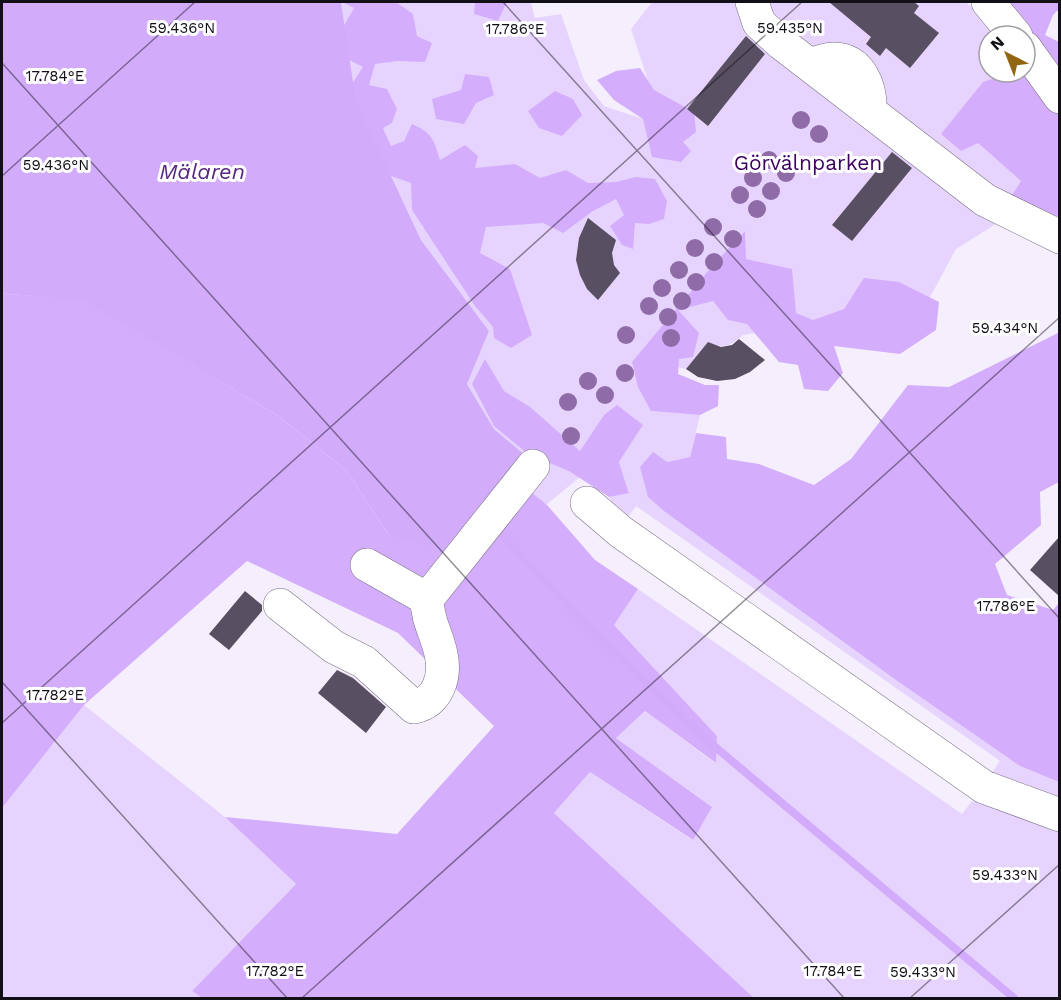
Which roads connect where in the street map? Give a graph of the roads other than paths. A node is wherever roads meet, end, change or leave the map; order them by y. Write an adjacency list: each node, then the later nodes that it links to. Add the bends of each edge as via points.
1 (752, 2): 6 (street, via 759,23 985,200)
2 (988, 2): 3 (street)
3 (1006, 24)
4 (1037, 65): 5 (street)
5 (1059, 97)
6 (1059, 237)
7 (533, 466): 10 (street)
8 (587, 503): 12 (street, via 621,532 984,787)
9 (367, 565): 10 (street)
10 (427, 599): 11 (street, via 427,614 442,655 442,680 425,705 414,707 364,662 334,647)
11 (279, 605)
12 (1059, 814)

